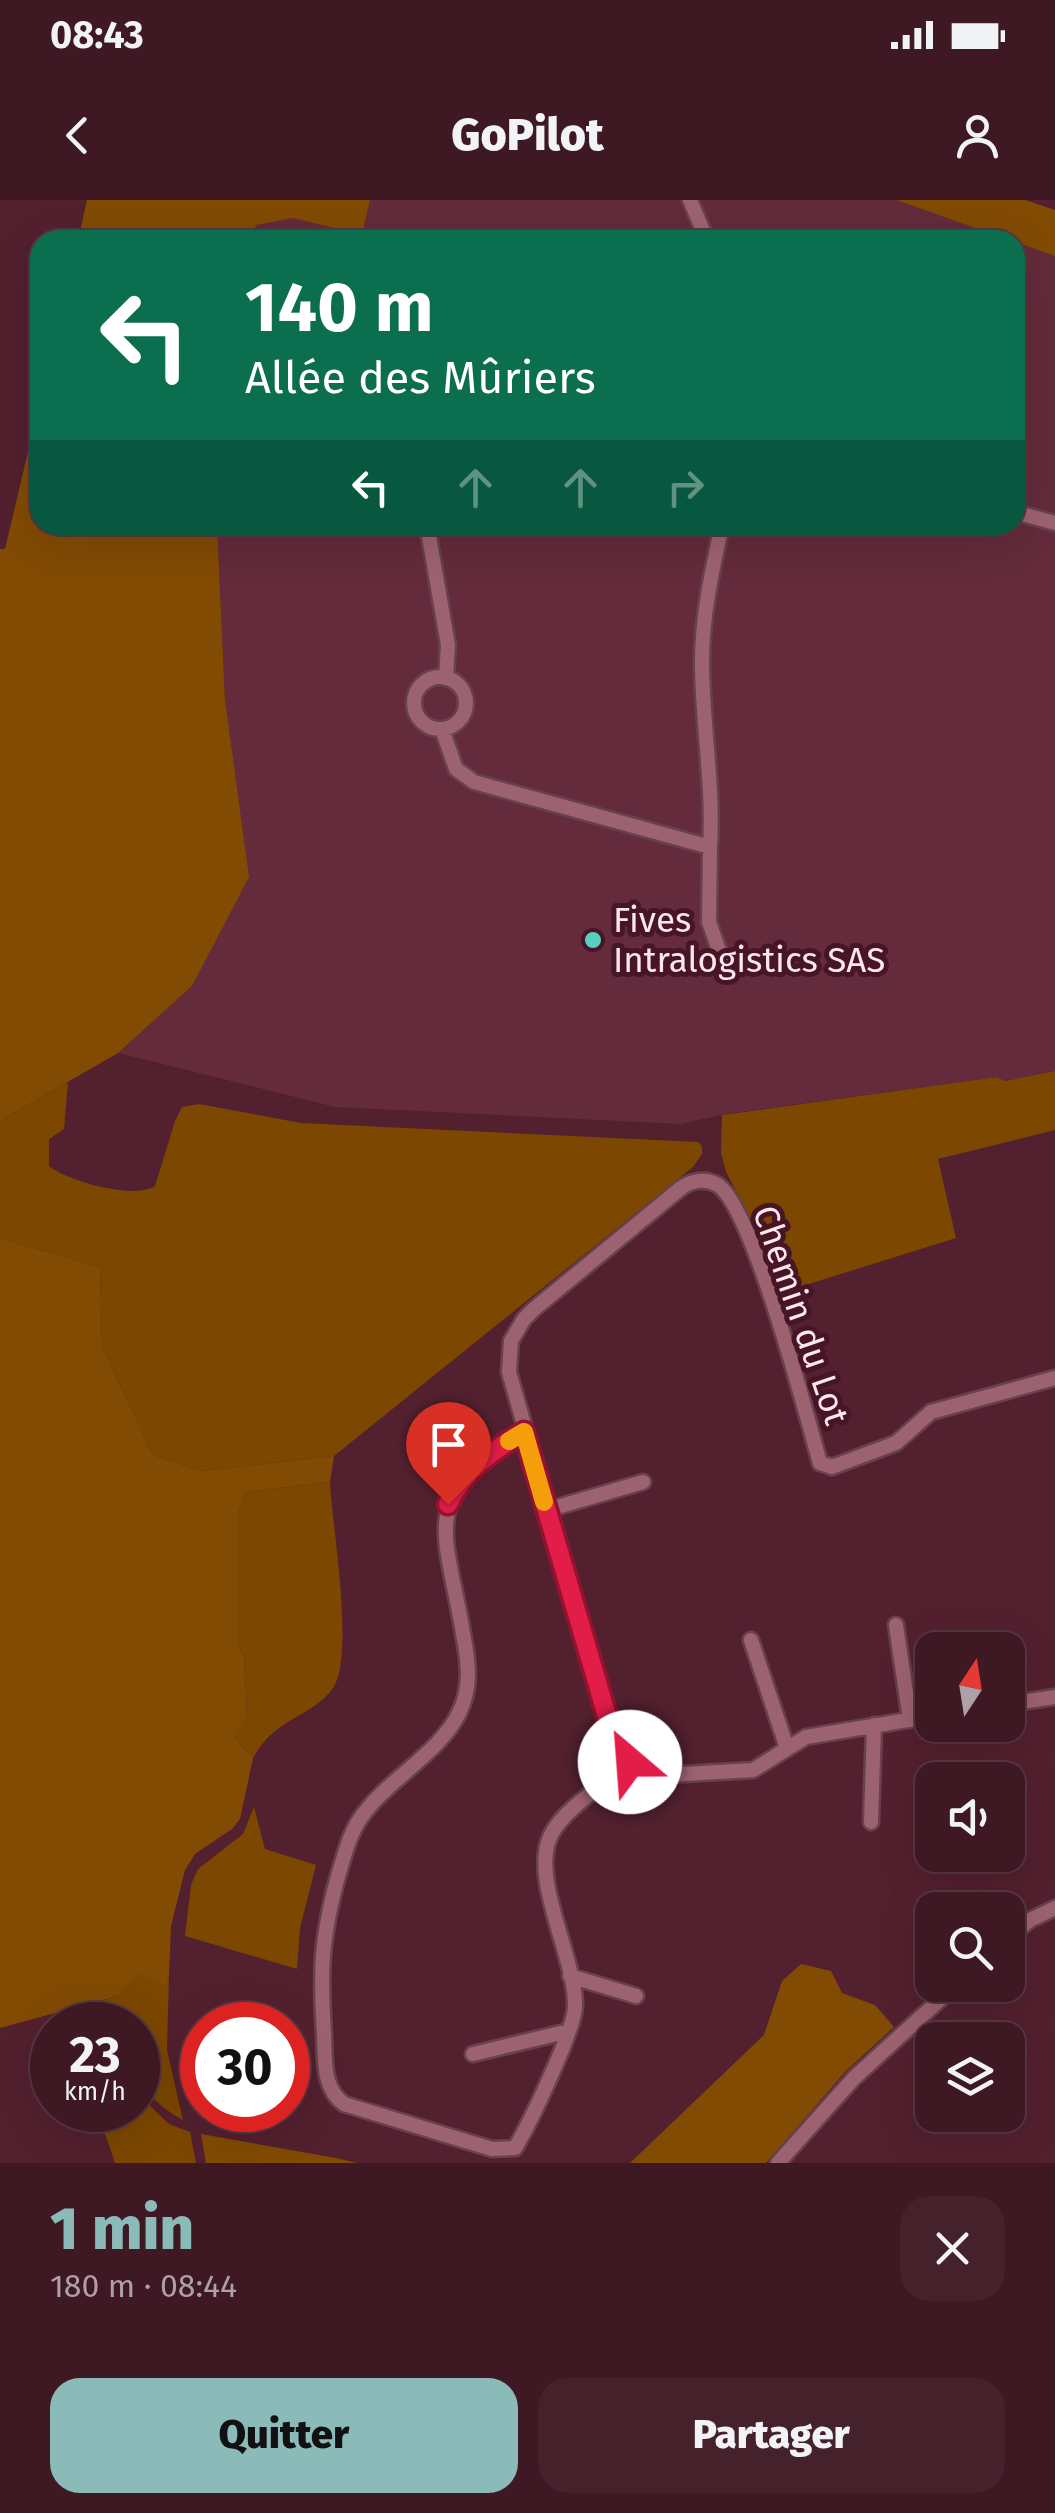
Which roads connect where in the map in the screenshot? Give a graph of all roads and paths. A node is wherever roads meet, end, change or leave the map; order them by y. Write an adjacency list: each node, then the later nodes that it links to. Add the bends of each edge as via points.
1 (690, 200): 2 (street)
2 (703, 230)
3 (1025, 515): 4 (street)
4 (1055, 524)
5 (429, 535): 7 (street, via 448,645)
6 (720, 535): 9 (street, via 703,628)
7 (446, 678): 8 (street, via 464,693 466,709 458,723); 8 (street, via 421,685 414,702 425,725)
8 (442, 729): 9 (street, via 456,769 474,782)
9 (710, 847): 10 (street, via 709,922)
10 (728, 976)
11 (1055, 1378): 12 (street, Chemin du Lot, via 931,1412 896,1443 832,1467 820,1462 741,1220 721,1187 707,1181 681,1188 524,1318 508,1362)
12 (524, 1432): 14 (street); 32 (street, via 462,1478 448,1504 444,1535 468,1662 464,1698 448,1730 358,1822 329,1910 320,1971 327,2079 334,2096)
13 (644, 1482): 14 (street)
14 (547, 1510): 23 (street, via 616,1747)
15 (896, 1625): 20 (street)
16 (751, 1640): 22 (street)
17 (1055, 1697): 18 (street)
18 (1025, 1701)
19 (915, 1719): 20 (street)
20 (910, 1720): 21 (street)
21 (874, 1726): 22 (street, via 806,1737); 24 (street)
22 (786, 1748): 23 (street, via 753,1770 666,1775)
23 (630, 1762): 27 (street, via 560,1821 548,1841 547,1877)
24 (871, 1822)
25 (1054, 1906): 26 (street)
26 (1025, 1926)
27 (570, 1976): 28 (street); 30 (street, via 576,2003)
28 (636, 1996)
29 (937, 2002): 33 (street, via 854,2078)
30 (569, 2031): 31 (street); 32 (street)
31 (473, 2054)
32 (514, 2156)
33 (778, 2163)

